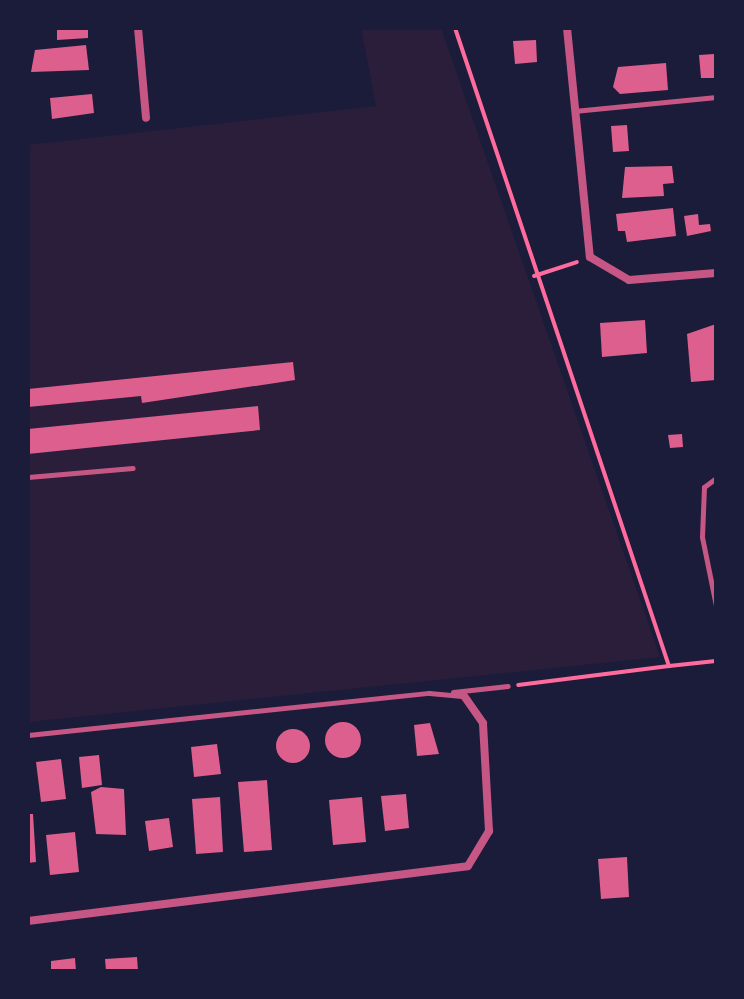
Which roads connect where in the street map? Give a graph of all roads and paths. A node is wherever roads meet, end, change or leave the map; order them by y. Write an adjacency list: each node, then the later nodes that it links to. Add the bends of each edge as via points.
1 (138, 28): 6 (street)
2 (455, 28): 9 (path)
3 (567, 28): 5 (street)
4 (716, 97): 5 (lane)
5 (574, 111): 7 (street)
6 (146, 118)
7 (590, 257): 8 (street, via 605,272 629,280); 9 (path)
8 (716, 273)
9 (534, 276): 15 (path)
10 (133, 468): 11 (lane)
11 (28, 477)
12 (716, 478): 13 (lane, via 704,487 702,537)
13 (716, 606)
14 (716, 661): 15 (path)
15 (669, 666): 16 (path)
16 (508, 686): 17 (lane)
17 (448, 692): 18 (lane); 19 (lane)
18 (465, 697): 20 (street, via 483,723 489,831 468,866)
19 (28, 735)
20 (28, 921)

